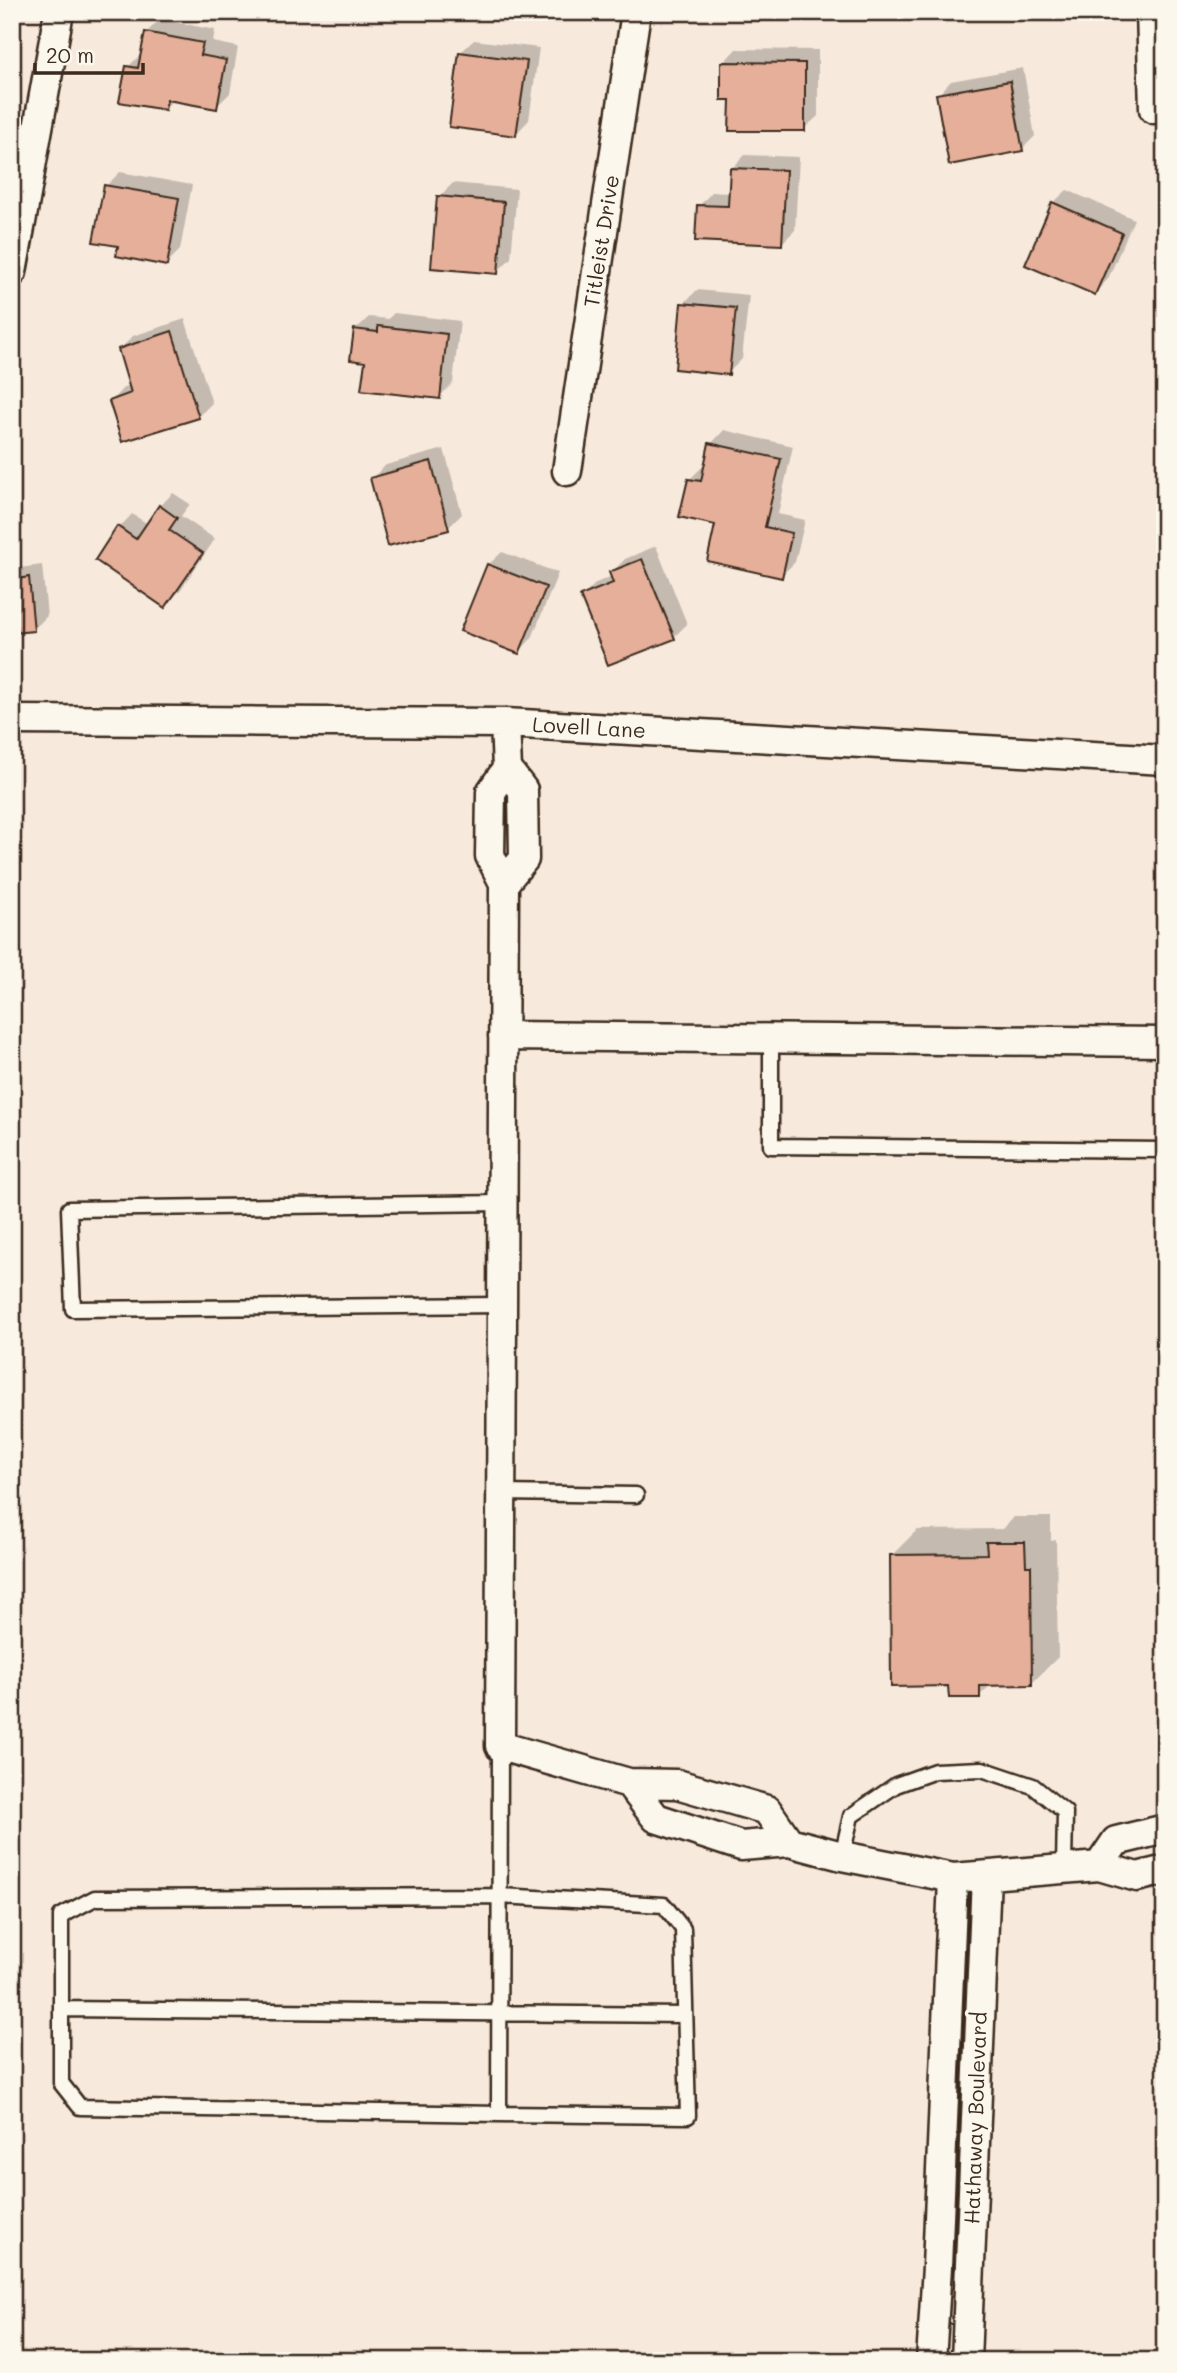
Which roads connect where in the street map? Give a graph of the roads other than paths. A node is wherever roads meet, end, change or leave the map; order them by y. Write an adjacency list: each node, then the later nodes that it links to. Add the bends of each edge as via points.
1 (59, 12): 5 (street)
2 (636, 12): 6 (street, Titleist Drive)
3 (1150, 12): 4 (street)
4 (1154, 108)
5 (12, 272)
6 (567, 471)
7 (12, 719): 8 (street, Lovell Lane)
8 (505, 723): 9 (street, Lovell Lane); 10 (street)
9 (1165, 760)
10 (507, 769): 11 (street, via 523,790); 12 (street, via 491,792)
11 (523, 819): 12 (street); 13 (street, via 524,859)
12 (491, 820): 13 (street, via 491,856)
13 (504, 883): 14 (street)
14 (503, 1035): 15 (street); 18 (street)
15 (771, 1038): 16 (street); 17 (lane, via 771,1146)
16 (1165, 1042)
17 (1165, 1150)
18 (503, 1203): 19 (street); 19 (lane, via 69,1209 73,1309)
19 (502, 1305): 20 (street)
20 (501, 1493): 21 (lane); 22 (street)
21 (636, 1495)
22 (500, 1746): 23 (street); 34 (lane)
23 (629, 1783): 24 (street, via 677,1784); 26 (street, via 656,1818)
24 (727, 1798): 26 (street); 27 (street, via 767,1810)
25 (1165, 1829): 29 (street, via 1116,1841)
26 (717, 1838): 27 (street, via 741,1846)
27 (789, 1842): 28 (street)
28 (842, 1856): 30 (lane, via 851,1816 896,1785 935,1771 982,1769 1033,1786 1065,1812); 33 (street)
29 (1099, 1866): 30 (street); 31 (street, via 1137,1877)
30 (1064, 1867): 32 (street)
31 (1165, 1870)
32 (986, 1876): 33 (street); 40 (street, Hathaway Boulevard)
33 (953, 1878): 39 (street, Hathaway Boulevard)
34 (499, 1896): 35 (lane, via 95,1898 61,1916); 36 (lane); 37 (lane, via 664,1905 683,1929)
35 (61, 2008): 36 (lane); 38 (lane, via 61,2083 80,2107)
36 (499, 2014): 37 (lane); 38 (lane)
37 (685, 2015): 38 (lane, via 688,2116)
38 (499, 2114)
39 (931, 2361)
40 (966, 2361)

